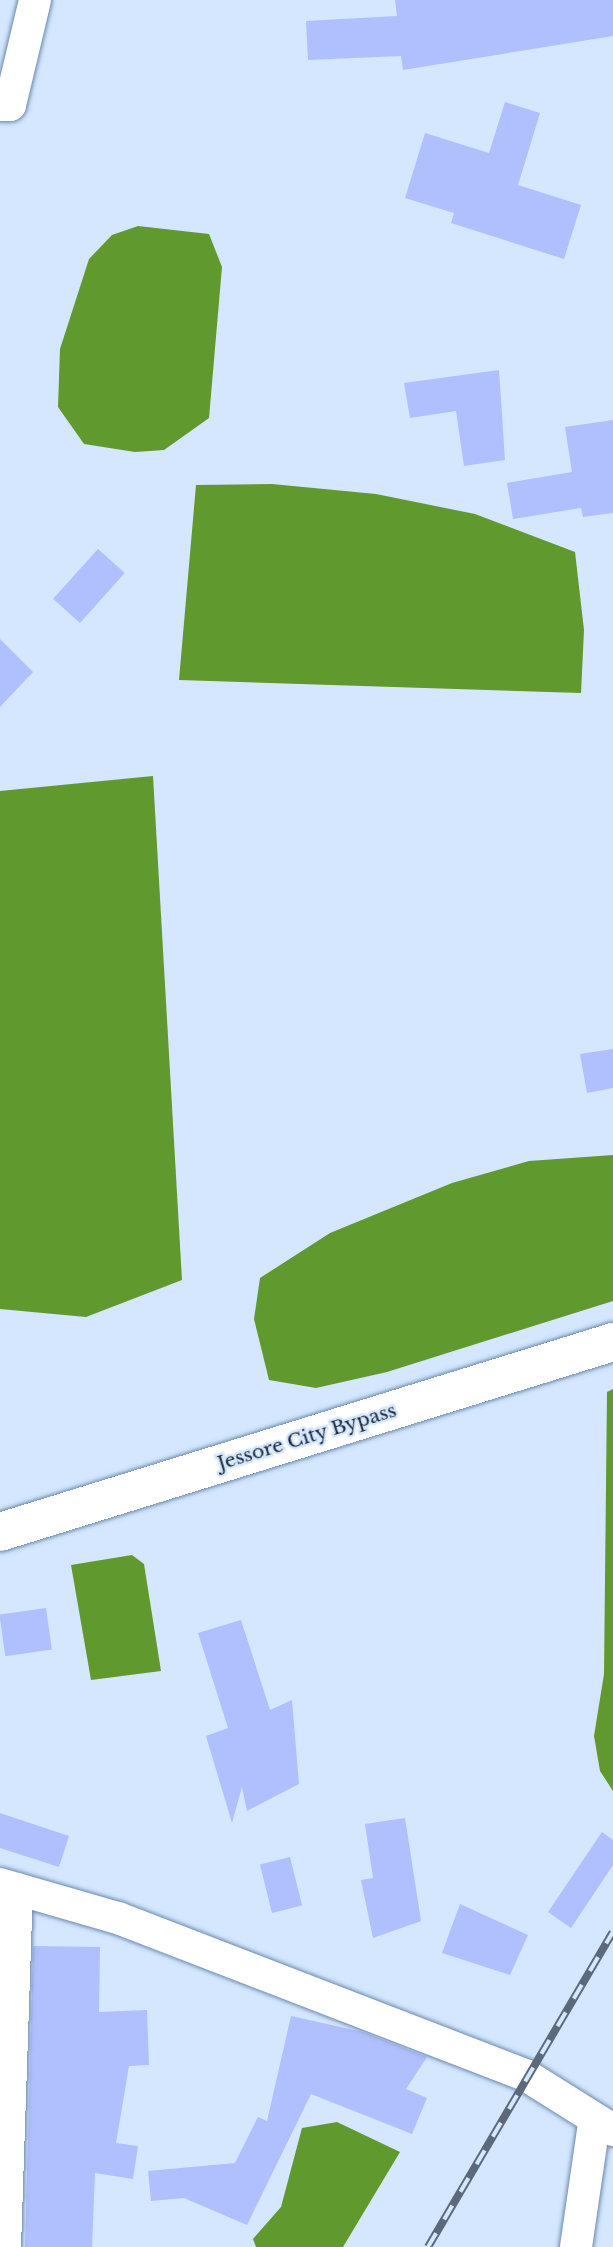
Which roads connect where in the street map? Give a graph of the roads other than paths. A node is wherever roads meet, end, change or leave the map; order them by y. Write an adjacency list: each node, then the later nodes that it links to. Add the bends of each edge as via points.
1 (36, 0): 2 (street, via 10,105)
2 (0, 105)
3 (613, 1342): 4 (highway, Jessore City Bypass)
4 (0, 1532)
5 (8, 1886): 6 (street, via 118,1918 527,2076); 7 (street)
6 (604, 2127): 8 (street)
7 (5, 2247)
8 (576, 2247)

